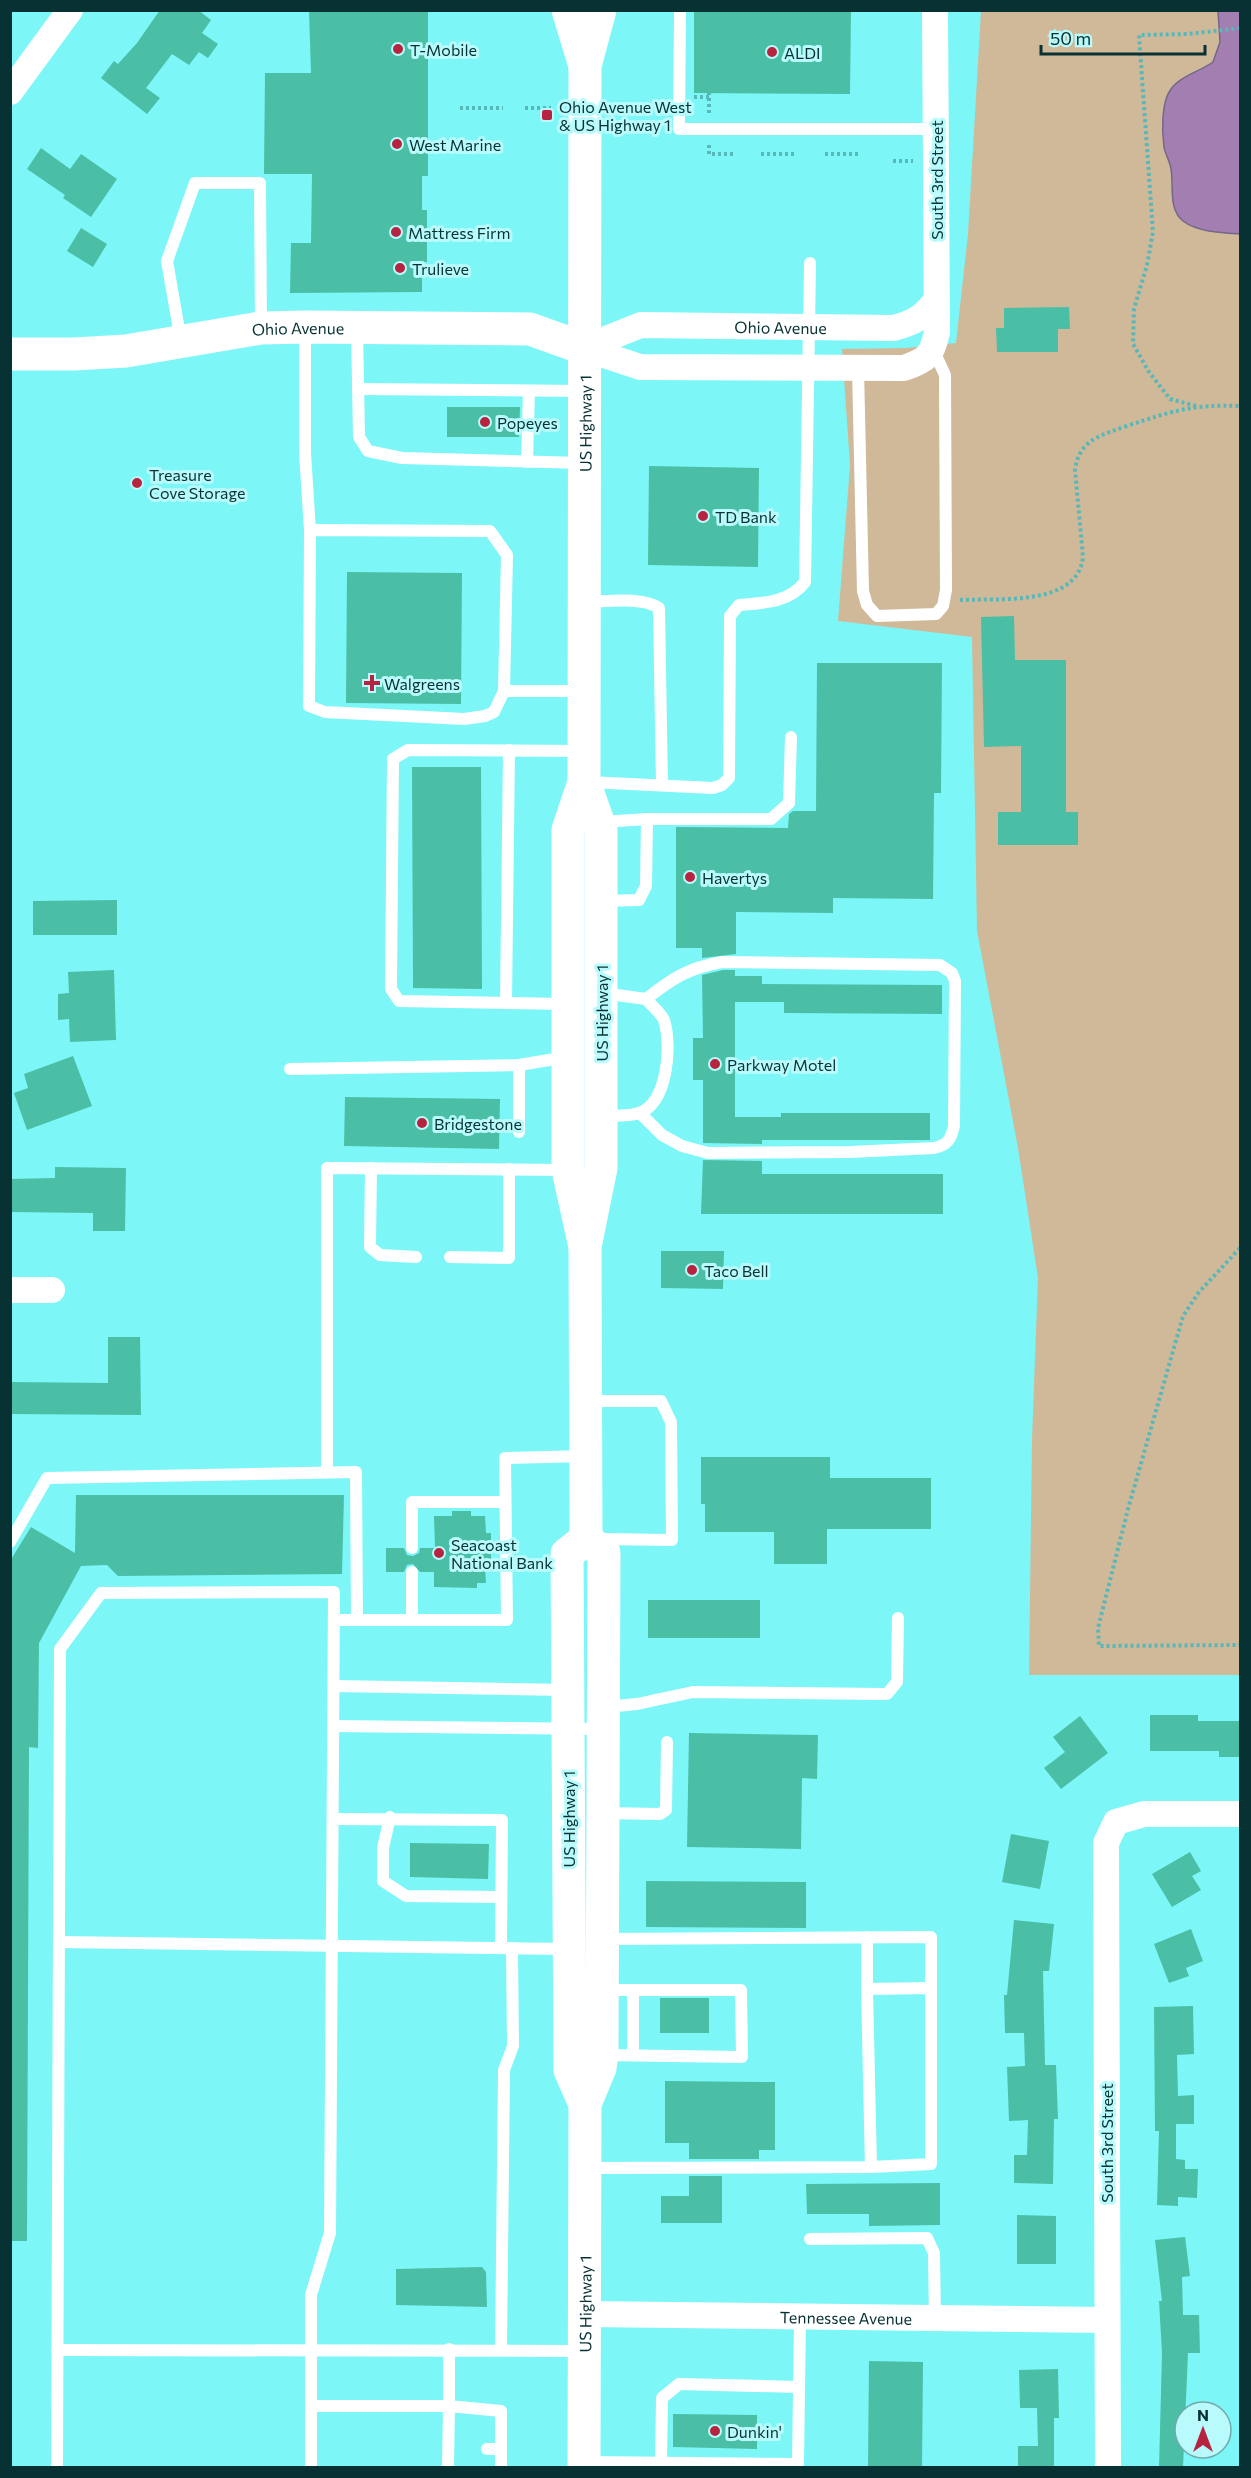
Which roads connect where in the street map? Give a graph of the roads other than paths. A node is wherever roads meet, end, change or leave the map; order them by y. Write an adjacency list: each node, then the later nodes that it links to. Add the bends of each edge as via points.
1 (70, 10): 7 (street)
2 (568, 10): 6 (main road, US Highway 1)
3 (600, 10): 6 (main road, US Highway 1)
4 (680, 10): 8 (lane, via 679,129)
5 (935, 10): 8 (street, South 3rd Street)
6 (585, 66): 16 (main road, US Highway 1)
7 (10, 92)
8 (936, 129): 10 (street, South 3rd Street)
9 (810, 263): 12 (lane)
10 (937, 299): 12 (street, Ohio Avenue, via 912,324 892,328); 17 (street, South 3rd Street)
11 (305, 327): 13 (main road, Ohio Avenue); 14 (main road, Ohio Avenue); 26 (lane, via 305,453)
12 (809, 327): 16 (street, Ohio Avenue, via 640,325); 19 (lane)
13 (261, 328): 15 (main road, Ohio Avenue); 15 (lane, via 260,183 195,183 166,261)
14 (357, 328): 16 (main road, Ohio Avenue, via 530,329); 21 (lane)
15 (182, 342): 18 (main road, Ohio Avenue, via 126,351)
16 (583, 348): 19 (street, Ohio Avenue, via 640,367); 23 (main road, US Highway 1)
17 (933, 349): 20 (street, Ohio Avenue, via 922,362 903,368); 20 (lane, via 945,375 944,601 936,614 877,616 867,605 863,591)
18 (10, 354)
19 (809, 368): 20 (street, Ohio Avenue); 33 (lane, via 805,582 780,600 739,605 730,616 729,778 722,786 713,788)
20 (858, 369)
21 (358, 388): 22 (lane); 24 (lane, via 359,437 368,451 402,458)
22 (529, 391): 23 (lane); 24 (lane)
23 (583, 391): 25 (main road, US Highway 1)
24 (527, 462): 25 (lane)
25 (583, 463): 27 (main road, US Highway 1)
26 (310, 530): 28 (lane, via 490,531 507,555); 28 (lane, via 309,706 325,712 464,719 494,712)
27 (583, 602): 29 (main road, US Highway 1); 33 (lane, via 653,604 659,608)
28 (504, 690): 29 (lane)
29 (584, 690): 32 (main road, US Highway 1)
30 (791, 737): 34 (lane, via 789,803 771,819)
31 (509, 750): 32 (lane); 39 (lane); 39 (lane, via 408,750 393,759 391,989 399,1001)
32 (584, 766): 33 (lane); 35 (main road, US Highway 1); 40 (main road, US Highway 1, via 568,830)
33 (662, 785)
34 (647, 819): 35 (lane); 36 (lane, via 646,886 639,900)
35 (598, 822): 36 (main road, US Highway 1)
36 (601, 902): 37 (main road, US Highway 1)
37 (601, 993): 38 (lane); 45 (main road, US Highway 1)
38 (646, 999): 44 (lane, via 663,1019 667,1052 663,1087); 44 (lane, via 674,977 695,967 722,962 940,965 952,973 955,981 954,1126 944,1146 934,1148 708,1153 662,1135)
39 (506, 1003): 40 (lane)
40 (568, 1004): 41 (main road, US Highway 1)
41 (568, 1057): 42 (lane); 49 (main road, US Highway 1)
42 (519, 1065): 43 (lane); 46 (lane)
43 (290, 1069)
44 (640, 1113): 45 (lane)
45 (601, 1116): 50 (main road, US Highway 1, via 601,1168)
46 (519, 1132)
47 (371, 1168): 48 (lane); 51 (lane, via 370,1247 380,1255); 57 (lane, via 327,1168)
48 (508, 1169): 49 (lane); 52 (lane, via 508,1258)
49 (568, 1170): 50 (main road, US Highway 1)
50 (585, 1247): 55 (main road, US Highway 1)
51 (416, 1257)
52 (450, 1257)
53 (10, 1290): 54 (street)
54 (52, 1290)
55 (585, 1401): 56 (main road, US Highway 1); 59 (lane, via 661,1401 671,1422 672,1540)
56 (585, 1455): 58 (lane, via 505,1458); 59 (main road, US Highway 1)
57 (327, 1472): 60 (lane, via 47,1478); 65 (lane, via 356,1472)
58 (505, 1502): 61 (lane, via 412,1502); 66 (lane, via 507,1620)
59 (586, 1539): 68 (main road, US Highway 1, via 567,1554); 69 (main road, US Highway 1, via 604,1553)
60 (10, 1542)
61 (412, 1548)
62 (412, 1572): 66 (lane)
63 (898, 1618): 69 (lane, via 897,1682 887,1694 693,1692 637,1704)
64 (334, 1620): 65 (lane); 67 (lane); 80 (lane, via 334,1592 101,1593 60,1649)
65 (357, 1620): 66 (lane)
66 (412, 1620)
67 (334, 1686): 68 (lane); 70 (lane)
68 (568, 1690): 71 (main road, US Highway 1)
69 (602, 1718): 71 (lane); 73 (main road, US Highway 1)
70 (333, 1726): 71 (lane); 76 (lane)
71 (568, 1728): 83 (main road, US Highway 1)
72 (667, 1742): 73 (lane, via 666,1810 660,1814)
73 (602, 1813): 79 (main road, US Highway 1)
74 (1240, 1814): 95 (street, South 3rd Street, via 1144,1814 1116,1822 1106,1844)
75 (390, 1817): 76 (lane); 77 (lane, via 383,1848 383,1881 406,1896); 77 (lane, via 502,1820)
76 (333, 1819): 81 (lane)
77 (501, 1897): 82 (lane)
78 (867, 1937): 79 (lane); 84 (lane, via 931,1937); 85 (lane)
79 (601, 1939): 86 (main road, US Highway 1)
80 (58, 1942): 81 (lane); 99 (lane)
81 (332, 1946): 82 (lane); 96 (lane, via 330,2233 310,2295)
82 (506, 1948): 83 (lane); 98 (lane, via 513,2046 504,2070)
83 (568, 1949): 88 (main road, US Highway 1, via 570,2070)
84 (931, 1988): 85 (lane); 89 (lane, via 931,2164)
85 (867, 1989): 89 (lane)
86 (617, 1990): 87 (main road, US Highway 1); 87 (lane, via 741,1990 742,2057)
87 (617, 2055): 88 (main road, US Highway 1, via 600,2068)
88 (585, 2104): 90 (main road, US Highway 1)
89 (870, 2167): 90 (lane)
90 (585, 2168): 92 (main road, US Highway 1)
91 (810, 2239): 94 (lane, via 927,2238 934,2253)
92 (585, 2314): 93 (street, Tennessee Avenue); 100 (main road, US Highway 1)
93 (800, 2318): 94 (street, Tennessee Avenue); 101 (lane)
94 (935, 2319): 95 (street, Tennessee Avenue)
95 (1106, 2320): 112 (street, South 3rd Street)
96 (312, 2349): 97 (lane); 99 (lane); 102 (lane)
97 (449, 2349): 98 (lane); 103 (lane)
98 (501, 2349): 100 (lane)
99 (57, 2350): 108 (lane)
100 (584, 2351): 107 (main road, US Highway 1)
101 (799, 2386): 106 (lane, via 679,2384 662,2398); 106 (lane, via 798,2464)
102 (311, 2406): 103 (lane); 109 (lane)
103 (449, 2406): 105 (lane, via 501,2411); 110 (lane, via 453,2449)
104 (487, 2449): 105 (lane)
105 (501, 2449): 111 (lane)
106 (661, 2463): 107 (lane)
107 (584, 2465)
108 (57, 2468)
109 (311, 2468)
110 (448, 2468)
111 (501, 2468)
112 (1108, 2468)

